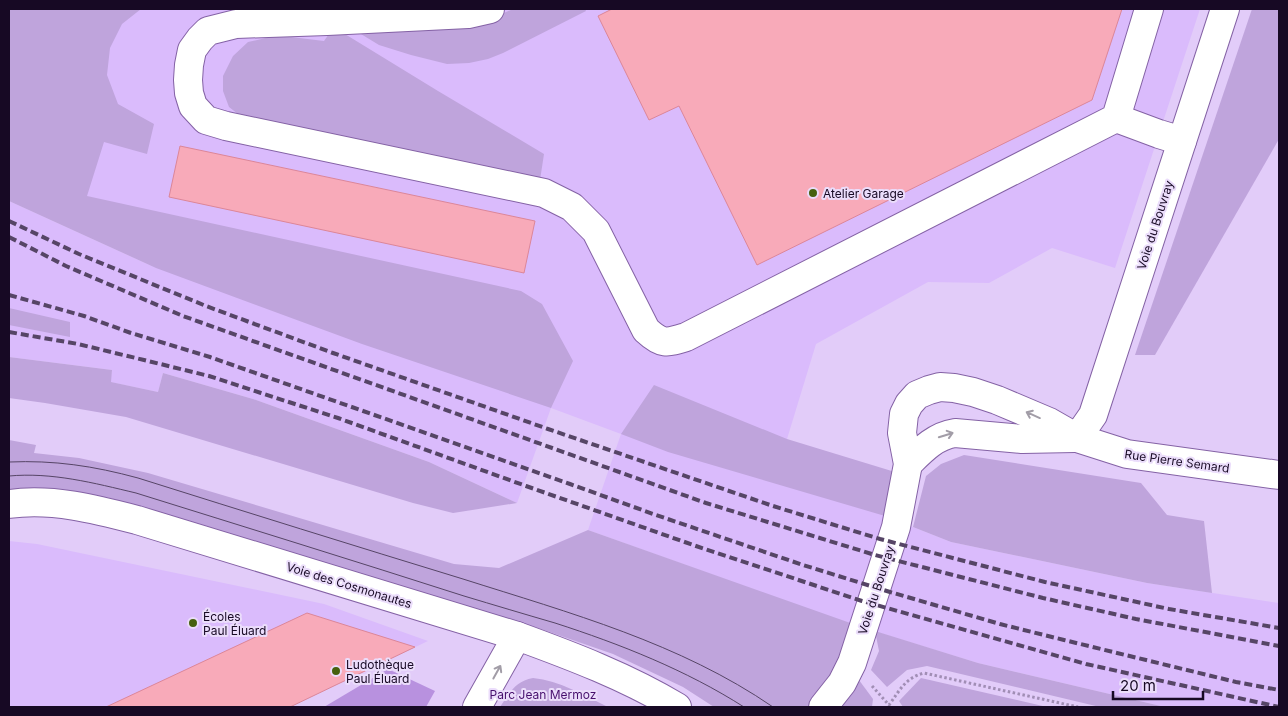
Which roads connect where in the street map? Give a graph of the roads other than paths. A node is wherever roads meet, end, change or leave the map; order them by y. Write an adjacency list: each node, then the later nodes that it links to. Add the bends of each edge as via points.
1 (490, 9): 4 (street, via 468,14 236,24 208,31 192,50 189,92 194,106 206,120 544,193 572,207 596,231 646,330 667,343 686,337)
2 (1149, 9): 4 (street)
3 (1226, 9): 5 (street, Voie du Bouvray)
4 (1116, 118): 5 (street)
5 (1182, 142): 6 (street, Voie du Bouvray, via 1093,415)
6 (1077, 438): 7 (street, one-way to 6, via 931,442 955,433 1022,439); 7 (street, Voie du Bouvray, one-way to 7, via 997,400 940,387 917,396 904,414 902,433); 8 (street, Rue Pierre Semard, via 1126,454)
7 (908, 464): 13 (street, Voie du Bouvray, via 896,527 855,655 842,683)
8 (1279, 475)
9 (9, 504): 10 (street, Voie des Cosmonautes, via 64,503 98,510)
10 (517, 636): 11 (street, one-way to 10); 12 (street, Voie des Cosmonautes, via 618,676)
11 (477, 707)
12 (677, 707)
13 (824, 707)

